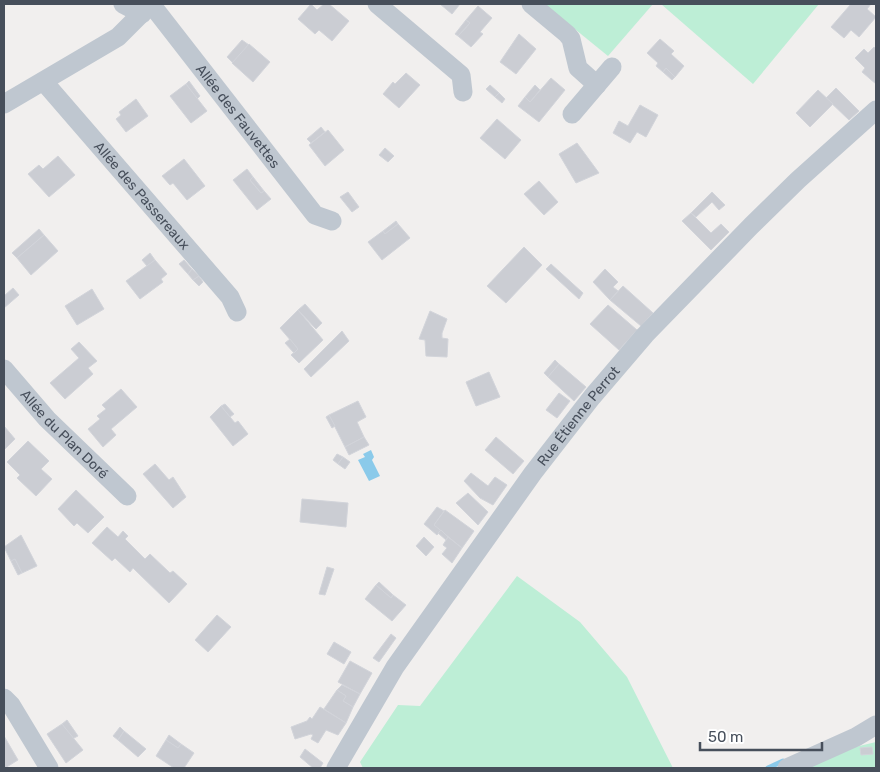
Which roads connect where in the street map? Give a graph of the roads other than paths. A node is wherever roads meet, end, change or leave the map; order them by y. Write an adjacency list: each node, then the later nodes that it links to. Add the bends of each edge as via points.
1 (124, 4): 4 (street)
2 (377, 4): 8 (street, via 461,75)
3 (531, 4): 7 (street, via 567,34 578,68)
4 (148, 7): 6 (street, via 118,37); 12 (street, Allée des Fauvettes, via 315,215)
5 (612, 67): 7 (street)
6 (44, 82): 9 (street); 13 (street, Allée des Passereaux, via 230,297)
7 (597, 85): 11 (street)
8 (463, 92)
9 (4, 104)
10 (876, 110): 18 (street, Rue Étienne Perrot, via 750,226 592,397 533,473 395,667)
11 (572, 114)
12 (332, 221)
13 (237, 312)
14 (4, 369): 15 (street, Allée du Plan Doré, via 47,419)
15 (128, 496)
16 (4, 698): 19 (street)
17 (876, 725): 20 (street)
18 (342, 766)
19 (49, 768)
20 (787, 768)

